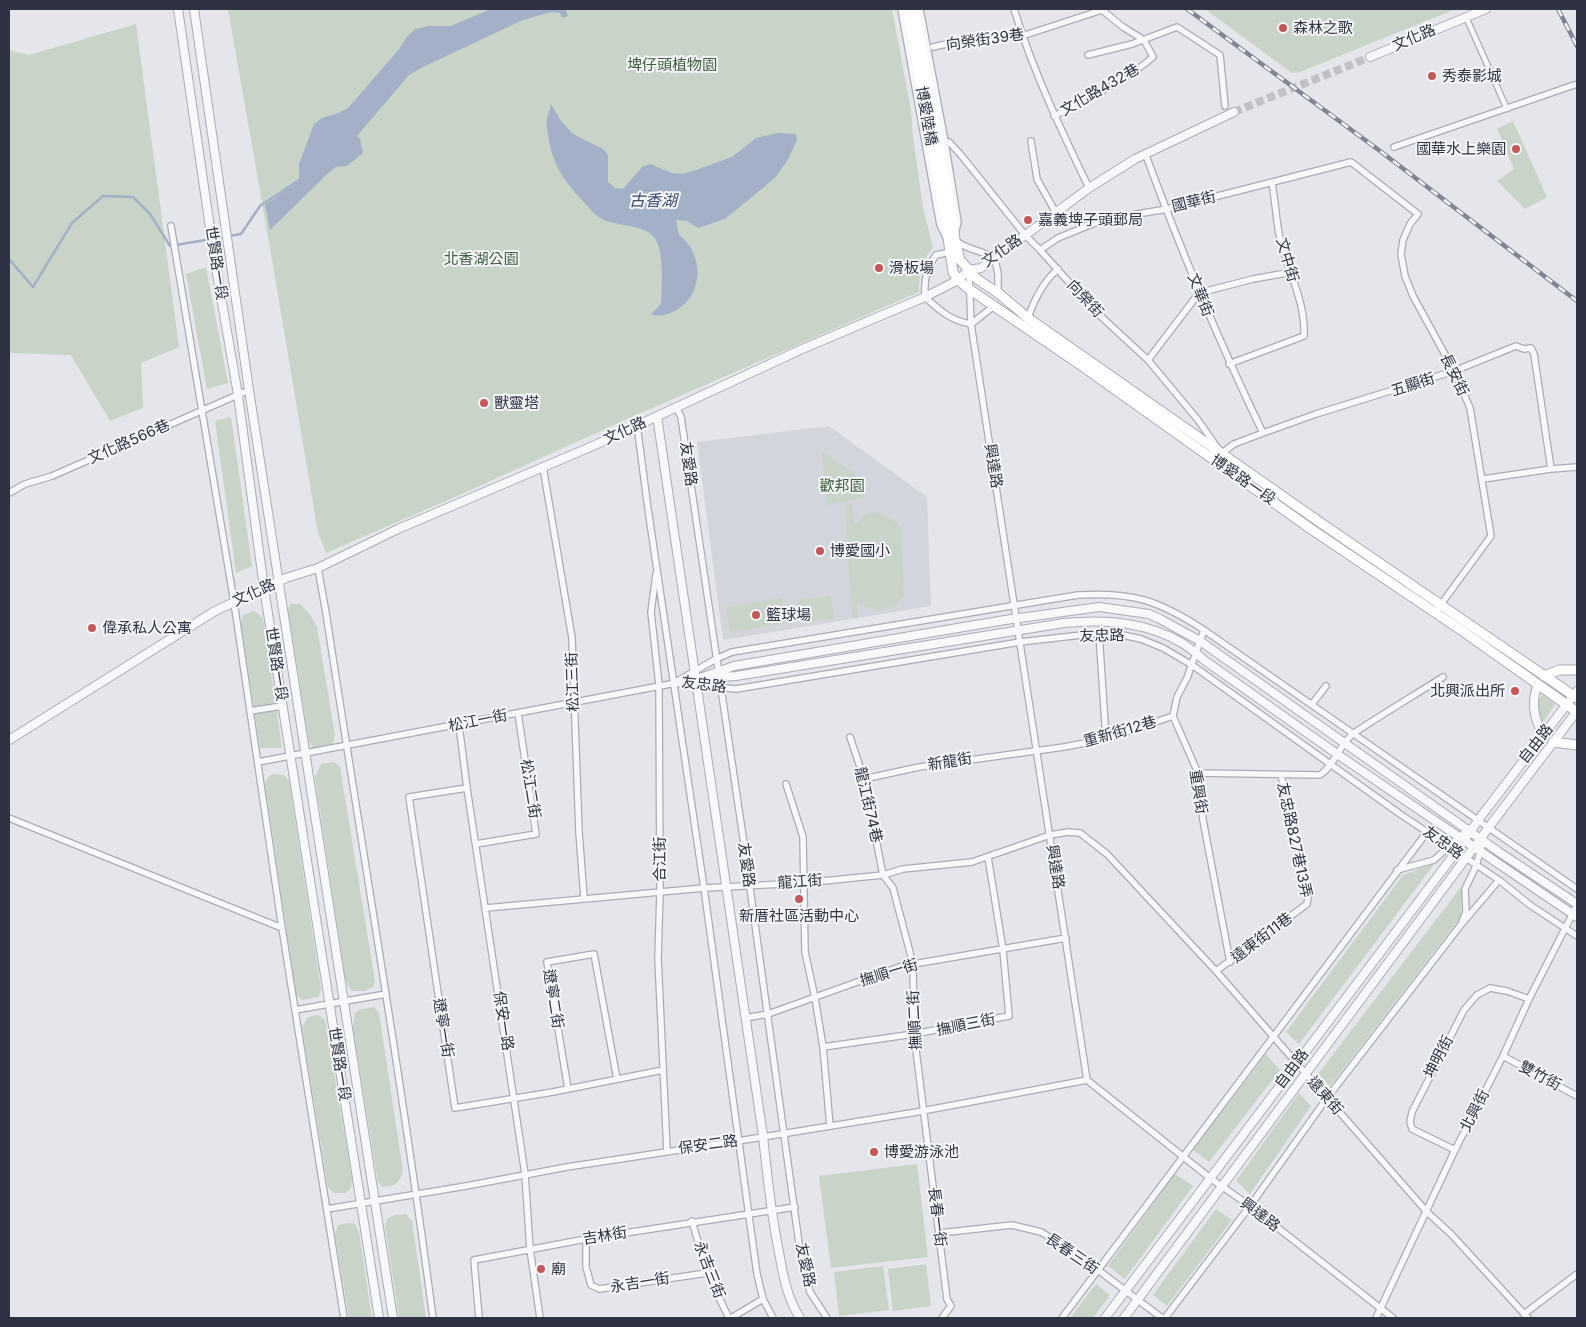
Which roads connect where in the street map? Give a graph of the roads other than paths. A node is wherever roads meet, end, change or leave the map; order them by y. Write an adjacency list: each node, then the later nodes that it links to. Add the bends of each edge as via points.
1 (178, 9): 51 (street, 世賢路一段)
2 (194, 9): 50 (street, 世賢路一段)
3 (901, 9): 29 (street)
4 (907, 9): 29 (main road, 博愛陸橋)
5 (914, 9): 29 (main road, 博愛陸橋)
6 (920, 9): 29 (street, via 944,136)
7 (1014, 9): 10 (street, 文化路432巷)
8 (1486, 9): 9 (street, 文化路)
9 (1466, 16): 14 (street, 文化路); 17 (street)
10 (1022, 36): 11 (street, 向榮街39巷, via 1102,10); 12 (street, 向榮街39巷, via 969,39); 19 (street, 文化路432巷)
11 (1144, 40): 13 (street); 16 (street, via 1177,27 1220,55); 19 (street, 文化路432巷, via 1153,57 1113,85)
12 (933, 47)
13 (1088, 55)
14 (1370, 57)
15 (1577, 84): 17 (street)
16 (1225, 106)
17 (1507, 109): 22 (street)
18 (1234, 112): 23 (street, 文化路)
19 (1054, 116): 26 (street, 文化路432巷)
20 (1031, 141): 28 (street, via 1037,179)
21 (949, 142): 31 (street, 向榮街)
22 (1394, 147)
23 (1145, 153): 26 (street, 文化路); 27 (street, 文華街)
24 (1351, 162): 25 (street, 國華街); 49 (street, 長安街, via 1418,214 1403,240 1404,276)
25 (1272, 183): 27 (street, 國華街); 38 (street, 文中街, via 1279,234)
26 (1088, 188): 28 (street, 文化路)
27 (1167, 209): 33 (street, 國華街, via 1102,220 1058,238); 42 (street, 文華街)
28 (1056, 213): 31 (street, 文化路)
29 (949, 224): 32 (main road, 博愛路一段)
30 (171, 226): 53 (street)
31 (1025, 236): 33 (street, 向榮街); 35 (street, 文化路)
32 (952, 241): 34 (main road, 博愛路一段); 35 (street, via 985,252); 37 (main road, 博愛路一段, via 960,260)
33 (1040, 250): 36 (street, 向榮街)
34 (950, 252): 39 (main road, 博愛路一段, via 953,272); 43 (street, via 936,255 928,267)
35 (994, 259): 37 (street, 文化路, via 981,268); 41 (street)
36 (1058, 269): 45 (street, via 1050,276); 47 (street, 向榮街, via 1094,310)
37 (969, 270): 39 (street, 文化路); 40 (street, 興達路); 41 (main road, 博愛路一段)
38 (1292, 272): 42 (street); 48 (street, 文中街, via 1305,325 1304,336)
39 (958, 280): 40 (main road, 博愛路一段); 43 (street, 文化路)
40 (969, 289): 44 (main road, 博愛路一段); 46 (street, 興達路)
41 (998, 293): 45 (main road, 博愛路一段)
42 (1199, 293): 47 (street); 48 (street, 文華街)
43 (925, 297): 46 (street, via 946,315); 52 (street, 文化路)
44 (994, 306): 46 (street); 58 (main road, 博愛路一段)
45 (1028, 318): 57 (main road, 博愛路一段)
46 (971, 324): 70 (street, 興達路)
47 (1148, 360): 57 (street, 向榮街)
48 (1230, 364): 56 (street, 文華街)
49 (1454, 372): 56 (street, 五顯街); 61 (street, 五顯街, via 1516,346 1532,348); 62 (street, 長安街, via 1470,408)
50 (249, 390): 51 (street, 文化路566巷); 66 (street, 世賢路一段)
51 (238, 395): 53 (street, 文化路566巷); 67 (street, 世賢路一段)
52 (676, 407): 54 (street, 文化路); 79 (street, 友愛路, via 681,417)
53 (202, 410): 63 (street, 文化路566巷); 68 (street)
54 (657, 416): 55 (street, 文化路); 85 (street, 友愛路)
55 (637, 424): 59 (street, 文化路); 64 (street)
56 (1262, 433): 57 (street, 五顯街, via 1234,444)
57 (1222, 453): 58 (street, 五顯街); 69 (main road, 博愛路一段)
58 (1207, 455): 71 (main road, 博愛路一段)
59 (543, 467): 65 (street, 文化路); 92 (street, 松江三街, via 572,638)
60 (1577, 467): 61 (street)
61 (1551, 469): 62 (street)
62 (1483, 479): 69 (street, 長安街, via 1491,536)
63 (9, 493)
64 (657, 567): 86 (street); 88 (street, 合江街, via 652,612)
65 (318, 568): 66 (street, 文化路); 109 (street)
66 (278, 582): 67 (street, 文化路); 111 (street, 世賢路一段)
67 (264, 588): 68 (street, 文化路); 95 (street, 世賢路一段)
68 (234, 602): 96 (street); 105 (street, 文化路)
69 (1442, 605): 71 (street, 長安街); 83 (main road, 博愛路一段)
70 (1014, 606): 72 (street, 興達路); 74 (street, 友忠路, via 1078,595 1114,594 1164,606); 79 (street, 友忠路, via 732,652)
71 (1433, 612): 87 (main road, 博愛路一段)
72 (1017, 618): 73 (street, 興達路); 76 (street, 友忠路, via 1098,607 1118,609 1160,619); 82 (street, 友忠路, via 744,664)
73 (1019, 630): 77 (street, 興達路); 78 (street, 友忠路, via 1090,620 1126,623 1158,631); 82 (street, 友忠路)
74 (1204, 630): 76 (street); 93 (street, 友忠路)
75 (1099, 633): 77 (street, 友忠路); 80 (street, 友忠路, via 1140,638); 104 (street)
76 (1200, 641): 78 (street); 107 (street, 友忠路)
77 (1020, 642): 90 (street, 友忠路, via 736,689); 110 (street, 興達路)
78 (1196, 652): 80 (street); 112 (street, 友忠路)
79 (716, 658): 82 (street, 友愛路); 85 (street, 友忠路)
80 (1192, 665): 99 (street, via 1177,697); 115 (street, 友忠路)
81 (1577, 670): 83 (main road, via 1559,670)
82 (718, 675): 85 (street, 友忠路); 90 (street, 友愛路)
83 (1544, 676): 91 (main road, 博愛路一段)
84 (1443, 677): 101 (street)
85 (696, 678): 86 (street, 松江一街); 90 (street, 友忠路); 142 (street, 友愛路)
86 (674, 683): 88 (street, 松江一街); 141 (street)
87 (1538, 684): 94 (main road, 博愛路一段); 102 (street, via 1534,703)
88 (659, 685): 92 (street, 松江一街); 144 (street, 合江街)
89 (1326, 686): 93 (street)
90 (720, 688): 140 (street, 友愛路)
91 (1576, 695): 94 (street, 自由路)
92 (574, 702): 98 (street, 松江一街); 145 (street, 松江三街)
93 (1312, 704): 101 (street, 友忠路)
94 (1567, 704): 97 (main road, 博愛路一段); 102 (street, 自由路)
95 (282, 706): 96 (street); 113 (street, 世賢路一段)
96 (250, 711): 114 (street)
97 (1577, 711): 106 (street, 自由路)
98 (518, 713): 100 (street, 松江一街); 129 (street, 松江二街, via 536,834)
99 (1173, 716): 104 (street, 重新街12巷); 116 (street, 重興街)
100 (459, 725): 109 (street, 松江一街); 120 (street, 保安一路)
101 (1353, 734): 107 (street); 122 (street, 友忠路)
102 (1543, 735): 122 (street, 自由路)
103 (850, 737): 118 (street, 龍江街74巷)
104 (1106, 739): 110 (street, 重新街12巷)
105 (9, 740)
106 (1553, 742): 108 (main road); 123 (street, 自由路)
107 (1345, 744): 112 (street); 124 (street, 友忠路)
108 (1577, 745)
109 (347, 746): 111 (street, 松江一街); 159 (street)
110 (1036, 751): 118 (street, 新龍街, via 919,767); 126 (street, 興達路)
111 (305, 754): 113 (street, 松江一街); 162 (street, 世賢路一段)
112 (1337, 754): 115 (street); 127 (street, 友忠路)
113 (290, 756): 114 (street, 松江一街); 163 (street, 世賢路一段)
114 (258, 762): 151 (street)
115 (1332, 765): 117 (street, via 1320,775); 125 (street, 友忠路)
116 (1198, 772): 117 (street); 156 (street, 重興街, via 1203,820)
117 (1280, 775): 146 (street, 友忠路827巷13弄, via 1308,896)
118 (864, 779): 137 (street, 龍江街74巷)
119 (786, 784): 139 (street, via 803,837)
120 (467, 788): 129 (street, 保安一路); 178 (street, 遼寧一街, via 409,798 436,984 456,1108)
121 (9, 818): 151 (street)
122 (1478, 820): 123 (street, 友忠路); 124 (street, 自由路)
123 (1489, 828): 128 (street, 自由路); 143 (street, 友忠路)
124 (1469, 830): 127 (street, 自由路); 128 (street, 友忠路)
125 (1427, 832): 130 (street, 友忠路); 136 (street)
126 (1050, 835): 133 (street, 龍江街); 154 (street, 興達路); 158 (street, 遠東街, via 1080,833 1107,854)
127 (1462, 838): 130 (street, 自由路); 131 (street, 友忠路); 132 (street, 自由路)
128 (1482, 840): 131 (street, 自由路); 147 (street, 友忠路)
129 (476, 844): 148 (street, 保安一路)
130 (1449, 846): 132 (street, 友忠路); 136 (street, 自由路, via 1434,860)
131 (1477, 849): 134 (street, 自由路); 135 (street, 自由路); 149 (street, 友忠路)
132 (1456, 852): 134 (street, 友忠路); 171 (street, 自由路)
133 (988, 858): 137 (street, 龍江街, via 904,869); 155 (street, 撫順三街)
134 (1466, 859): 135 (street, 友忠路); 173 (street, 自由路)
135 (1476, 866): 138 (street, 友忠路); 150 (street, 自由路, via 1465,889 1466,912)
136 (1398, 870): 168 (street)
137 (884, 875): 139 (street, 龍江街); 157 (street, 撫順二街, via 893,888)
138 (1499, 880): 150 (street, 自由路); 152 (street, 友忠路)
139 (802, 883): 140 (street, 龍江街); 160 (street, via 805,952)
140 (749, 886): 142 (street, 龍江街); 165 (street, 友愛路)
141 (704, 888): 142 (street, 龍江街); 144 (street, 龍江街); 184 (street)
142 (726, 888): 166 (street, 友愛路)
143 (1577, 889)
144 (660, 892): 145 (street, 龍江街); 172 (street, 合江街, via 658,958)
145 (584, 898): 148 (street, 龍江街)
146 (1307, 904): 156 (street, 遠東街11巷)
147 (1577, 905): 149 (street, 北興街)
148 (486, 908): 178 (street, 保安一路)
149 (1575, 916): 152 (street, 北興街)
150 (1460, 926): 179 (street, 自由路)
151 (282, 928): 164 (street)
152 (1566, 928): 153 (street, 友忠路); 161 (street, 北興街)
153 (1577, 936)
154 (1066, 938): 155 (street, 撫順一街); 175 (street, 興達路)
155 (1003, 950): 157 (street, 撫順一街); 167 (street, 撫順三街, via 1009,1016)
156 (1230, 962): 158 (street, 遠東街11巷)
157 (913, 964): 160 (street, 撫順一街); 167 (street, 撫順二街)
158 (1216, 971): 168 (street, 遠東街)
159 (386, 994): 162 (street); 191 (street)
160 (815, 998): 165 (street, 撫順一街); 169 (street)
161 (1528, 999): 170 (street, 北興街); 185 (street, 坤明街, via 1490,988 1477,995 1464,1010 1412,1112 1412,1129)
162 (344, 1002): 163 (street); 192 (street, 世賢路一段)
163 (330, 1004): 164 (street); 193 (street, 世賢路一段)
164 (294, 1010): 196 (street)
165 (768, 1014): 166 (street, 撫順一街); 182 (street, 友愛路)
166 (745, 1018): 183 (street, 友愛路)
167 (914, 1034): 169 (street, 撫順三街); 180 (street, 撫順二街)
168 (1273, 1036): 171 (street, 遠東街); 187 (street)
169 (823, 1047): 181 (street)
170 (1503, 1056): 177 (street, 雙竹街); 185 (street, 北興街)
171 (1296, 1064): 173 (street, 遠東街); 189 (street, 自由路)
172 (663, 1070): 174 (street, 遼寧一街); 186 (street, 合江街)
173 (1306, 1073): 179 (street, 遠東街); 190 (street, 自由路)
174 (617, 1079): 176 (street, 遼寧一街); 176 (street, 遼寧二街, via 594,954 547,962)
175 (1088, 1080): 180 (street, 保安二路); 187 (street, 興達路)
176 (568, 1089): 178 (street, 遼寧一街)
177 (1577, 1096)
178 (514, 1098): 188 (street, 保安一路)
179 (1327, 1098): 194 (street, 自由路); 198 (street, 遠東街)
180 (924, 1111): 181 (street, 保安二路); 201 (street, 長春一街)
181 (830, 1126): 182 (street, 保安二路)
182 (785, 1133): 183 (street, 保安二路); 195 (street, 友愛路)
183 (763, 1136): 184 (street, 保安二路); 197 (street, 友愛路)
184 (738, 1141): 186 (street, 保安二路); 199 (street)
185 (1456, 1150): 198 (street, 北興街)
186 (667, 1151): 188 (street, 保安二路)
187 (1183, 1156): 189 (street, 興達路); 204 (street)
188 (525, 1174): 191 (street, 保安二路); 203 (street, 保安一路)
189 (1210, 1178): 190 (street, 興達路); 207 (street, 自由路)
190 (1222, 1186): 194 (street, 興達路); 209 (street, 自由路)
191 (416, 1195): 192 (street, 保安二路); 215 (street)
192 (374, 1202): 193 (street, 保安二路); 214 (street, 世賢路一段)
193 (362, 1204): 196 (street, 保安二路); 213 (street, 世賢路一段)
194 (1250, 1206): 210 (street, 興達路); 226 (street, 自由路)
195 (795, 1207): 197 (street, 吉林街); 221 (street, 友愛路, via 801,1258 810,1292)
196 (327, 1209): 212 (street)
197 (771, 1210): 199 (street, 吉林街); 220 (street, 友愛路, via 784,1278)
198 (1427, 1212): 210 (street, 北興街); 211 (street, 遠東街, via 1452,1234)
199 (749, 1213): 200 (street, 吉林街); 208 (street)
200 (692, 1222): 202 (street, 吉林街); 205 (street, 永吉三街)
201 (940, 1233): 204 (street, 長春三街, via 1012,1225 1040,1232); 222 (street, 長春一街, via 947,1299 951,1306)
202 (586, 1239): 203 (street, 吉林街); 205 (street, 永吉一街, via 586,1267 591,1285 599,1289)
203 (530, 1249): 216 (street, 吉林街, via 474,1260); 217 (street, 保安一路)
204 (1098, 1270): 207 (street, 長春三街); 223 (street)
205 (707, 1272): 218 (street, 永吉三街)
206 (1577, 1274): 211 (street)
207 (1126, 1291): 209 (street, 長春三街); 224 (street, 自由路)
208 (763, 1299): 218 (street, 永吉三街); 219 (street)
209 (1137, 1300): 225 (street, 自由路); 226 (street, 長春三街)
210 (1380, 1309): 227 (street, 北興街); 228 (street, 興達路)
211 (1526, 1316)
212 (344, 1318)
213 (379, 1318)
214 (392, 1318)
215 (433, 1318)
216 (479, 1318)
217 (540, 1318)
218 (730, 1318)
219 (773, 1318)
220 (800, 1318)
221 (827, 1318)
222 (942, 1318)
223 (1062, 1318)
224 (1105, 1318)
225 (1124, 1318)
226 (1164, 1318)
227 (1376, 1318)
228 (1393, 1318)

